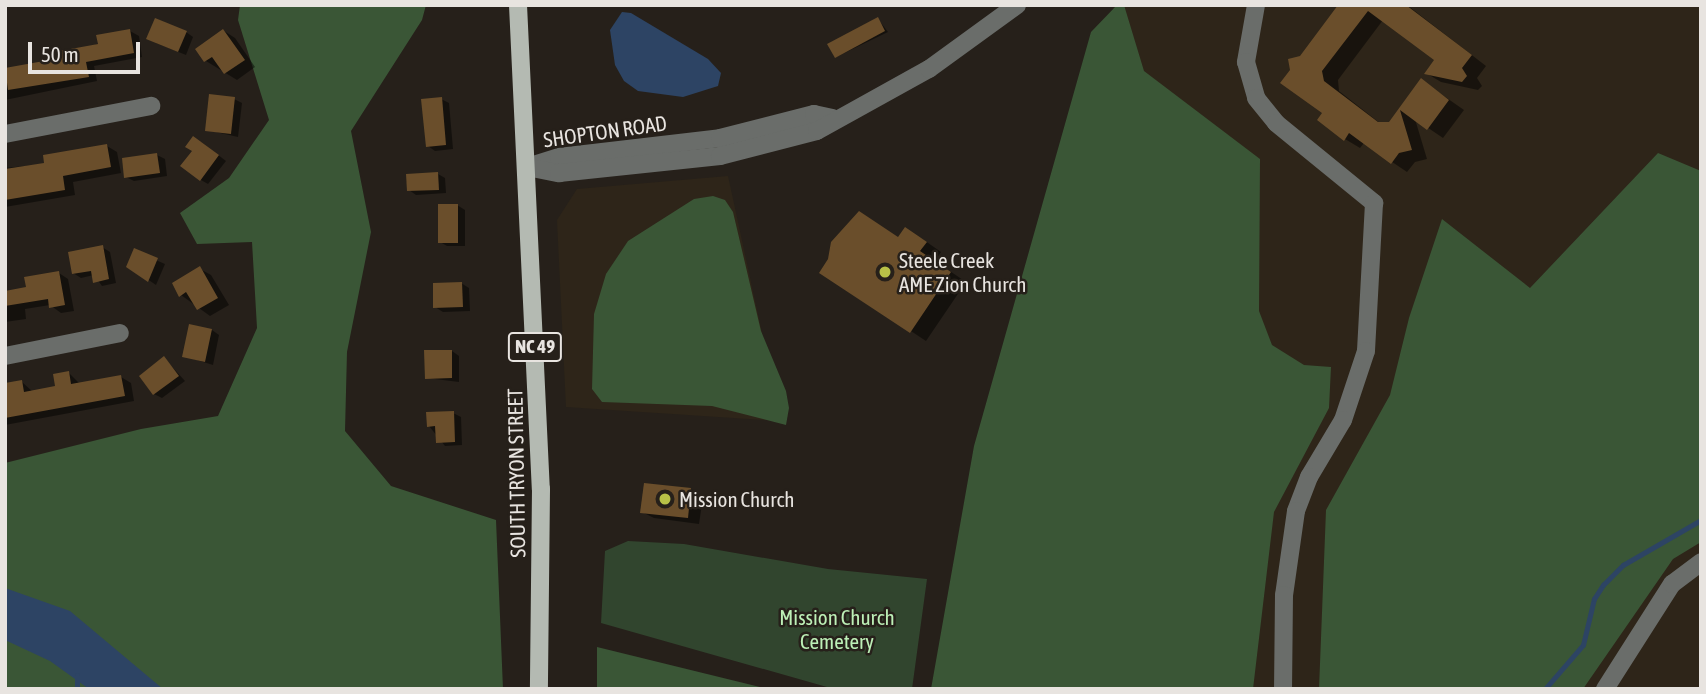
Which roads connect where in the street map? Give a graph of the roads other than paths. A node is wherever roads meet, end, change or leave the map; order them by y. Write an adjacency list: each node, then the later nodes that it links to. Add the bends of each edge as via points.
1 (518, 5): 6 (main road, SOUTH TRYON STREET / NC 49)
2 (1017, 5): 6 (street, SHOPTON ROAD, via 929,69 833,118 817,131 720,156 559,173)
3 (1256, 5): 11 (street, via 1246,62 1256,98 1276,123 1374,203 1366,351 1343,420 1309,477 1296,510 1284,594)
4 (151, 106): 5 (street)
5 (5, 134)
6 (527, 167): 10 (main road, SOUTH TRYON STREET / NC 49, via 541,489)
7 (120, 333): 8 (street)
8 (5, 356)
9 (1701, 562): 12 (street, via 1672,584)
10 (539, 689)
11 (1283, 689)
12 (1605, 689)

